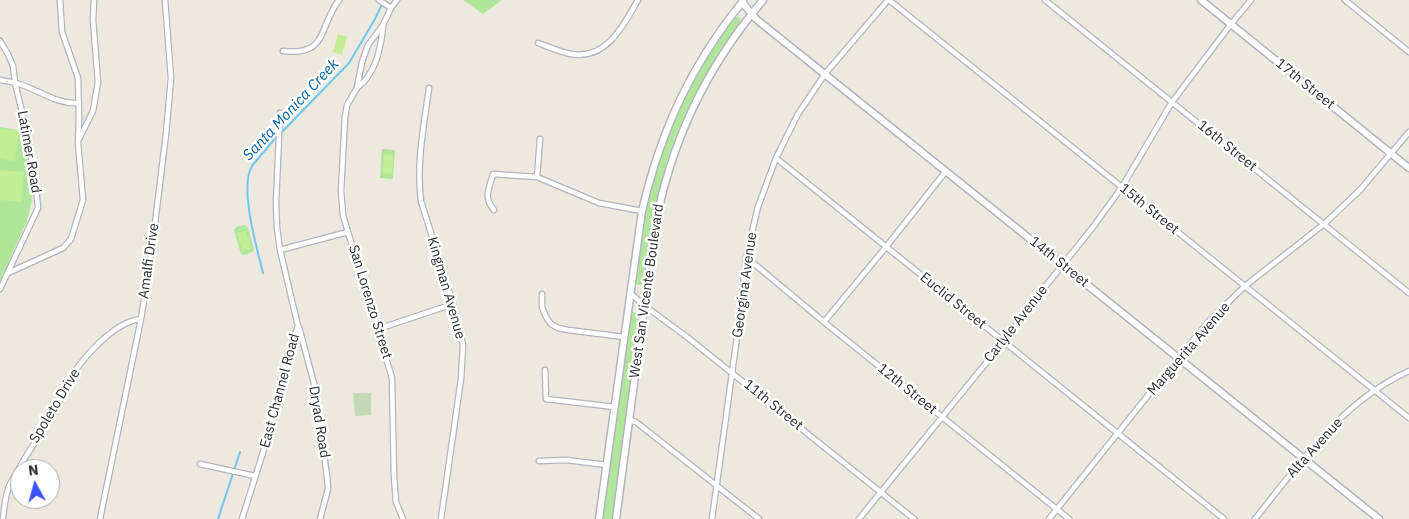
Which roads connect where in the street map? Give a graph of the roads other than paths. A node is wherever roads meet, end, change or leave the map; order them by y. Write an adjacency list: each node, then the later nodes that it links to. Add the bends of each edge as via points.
1 (60, 0): 29 (street, via 62,32 78,78)
2 (94, 0): 33 (street, via 98,82 93,110)
3 (165, 0): 56 (street, Amalfi Drive, via 170,93)
4 (340, 0): 21 (street, via 317,44 305,51)
5 (379, 0): 15 (street)
6 (397, 0): 15 (street, San Lorenzo Street)
7 (638, 0): 20 (street, via 614,38 596,52 569,54)
8 (763, 0): 16 (main road, West San Vicente Boulevard)
9 (889, 0): 23 (street, Georgina Avenue); 39 (street, 15th Street)
10 (1045, 0): 28 (street, 16th Street)
11 (1202, 0): 17 (main road, 17th Street)
12 (1251, 0): 17 (street, Carlyle Avenue)
13 (1345, 0): 22 (street)
14 (742, 1): 16 (main road, 14th Street); 41 (main road, via 720,29 679,100 659,150)
15 (391, 8): 18 (street, San Lorenzo Street)
16 (752, 14): 23 (main road, 14th Street); 55 (main road, West San Vicente Boulevard, via 708,78 675,149 659,203)
17 (1231, 24): 28 (street, Carlyle Avenue); 34 (main road, 17th Street)
18 (383, 25): 26 (street, San Lorenzo Street, via 368,45); 26 (street, San Lorenzo Street, via 382,41 372,70)
19 (0, 41): 25 (street, Latimer Road, via 13,66)
20 (538, 42)
21 (283, 51)
22 (1409, 52)
23 (825, 74): 35 (street, Georgina Avenue, via 798,114); 37 (main road, 14th Street)
24 (0, 80): 25 (street)
25 (15, 82): 29 (street, via 61,102); 48 (street, Latimer Road, via 27,132 38,208)
26 (357, 88): 43 (street, San Lorenzo Street, via 347,105 345,117 341,191)
27 (429, 88): 54 (street, Kingman Avenue, via 419,187)
28 (1172, 102): 39 (street, Carlyle Avenue); 42 (street, 16th Street)
29 (79, 103): 33 (street)
30 (280, 113): 45 (street, East Channel Road, via 276,203)
31 (1409, 132): 34 (street, Marguerita Avenue)
32 (540, 139): 38 (street)
33 (78, 143): 48 (street, via 84,200 71,239 63,248)
34 (1391, 153): 36 (main road, 17th Street); 42 (street, Marguerita Avenue, via 1360,190)
35 (776, 158): 44 (street, Euclid Street); 46 (street, Georgina Avenue, via 758,207)
36 (1409, 168)
37 (946, 171): 44 (street); 47 (main road, 14th Street)
38 (537, 177): 40 (street, via 494,174 487,198); 41 (street, via 599,203)
39 (1122, 187): 47 (street, Carlyle Avenue); 49 (street, 15th Street)
40 (494, 210)
41 (642, 211): 51 (main road)
42 (1324, 224): 49 (street, Marguerita Avenue); 52 (street, 16th Street)
43 (348, 232): 45 (street); 59 (street, San Lorenzo Street)
44 (886, 247): 57 (street); 61 (street, Euclid Street)
45 (280, 250): 58 (street, East Channel Road)
46 (746, 257): 57 (street, 12th Street); 65 (street, Georgina Avenue)
47 (1062, 265): 61 (street, Carlyle Avenue); 62 (main road, 14th Street)
48 (8, 274): 50 (street, Latimer Road)
49 (1245, 286): 62 (street, Marguerita Avenue); 66 (street, 15th Street)
50 (0, 289)
51 (630, 292): 55 (street, 11th Street); 60 (main road)
52 (1409, 293)
53 (542, 294): 60 (street, via 546,317 558,328)
54 (453, 304): 59 (street); 85 (street, Kingman Avenue, via 463,345 463,360)
55 (645, 306): 65 (street, 11th Street); 70 (main road, West San Vicente Boulevard)
56 (141, 319): 80 (street, Spoleto Drive, via 133,320 110,334 78,366 55,412 8,488); 81 (street, Amalfi Drive)
57 (824, 322): 68 (street, 12th Street)
58 (298, 326): 76 (street, East Channel Road, via 283,369 271,427); 83 (street, Dryad Road, via 317,395 327,476 328,489)
59 (378, 329): 84 (street, San Lorenzo Street, via 392,378 394,484 396,502)
60 (624, 338): 67 (main road)
61 (1004, 342): 68 (street, Carlyle Avenue); 71 (street, Euclid Street)
62 (1178, 358): 71 (street, Marguerita Avenue); 72 (main road, 14th Street)
63 (545, 370): 67 (street, via 546,399)
64 (1409, 371): 66 (street, Alta Avenue)
65 (732, 372): 77 (street, Georgina Avenue); 78 (street, 11th Street)
66 (1375, 390): 69 (street, 15th Street); 72 (street, Alta Avenue, via 1336,422)
67 (615, 407): 75 (main road)
68 (942, 417): 78 (street, Carlyle Avenue); 79 (street, 12th Street)
69 (1409, 418)
70 (629, 420): 77 (street, via 636,422); 87 (main road, West San Vicente Boulevard)
71 (1118, 433): 79 (street, Marguerita Avenue); 94 (street, Euclid Street)
72 (1303, 458): 95 (street, Alta Avenue); 96 (main road, 14th Street)
73 (539, 461): 75 (street, via 567,460)
74 (200, 464): 76 (street)
75 (606, 465): 86 (main road)
76 (255, 476): 82 (street, East Channel Road)
77 (717, 485): 88 (street, Georgina Avenue); 89 (street)
78 (881, 492): 90 (street, Carlyle Avenue); 91 (street, 11th Street)
79 (1056, 509): 92 (street, Marguerita Avenue); 93 (street, 12th Street)
80 (3, 519)
81 (100, 519)
82 (242, 519)
83 (320, 519)
84 (403, 519)
85 (441, 519)
86 (599, 519)
87 (616, 519)
88 (712, 519)
89 (759, 519)
90 (859, 519)
91 (914, 519)
92 (1049, 519)
93 (1069, 519)
94 (1224, 519)
95 (1255, 519)
96 (1379, 519)

